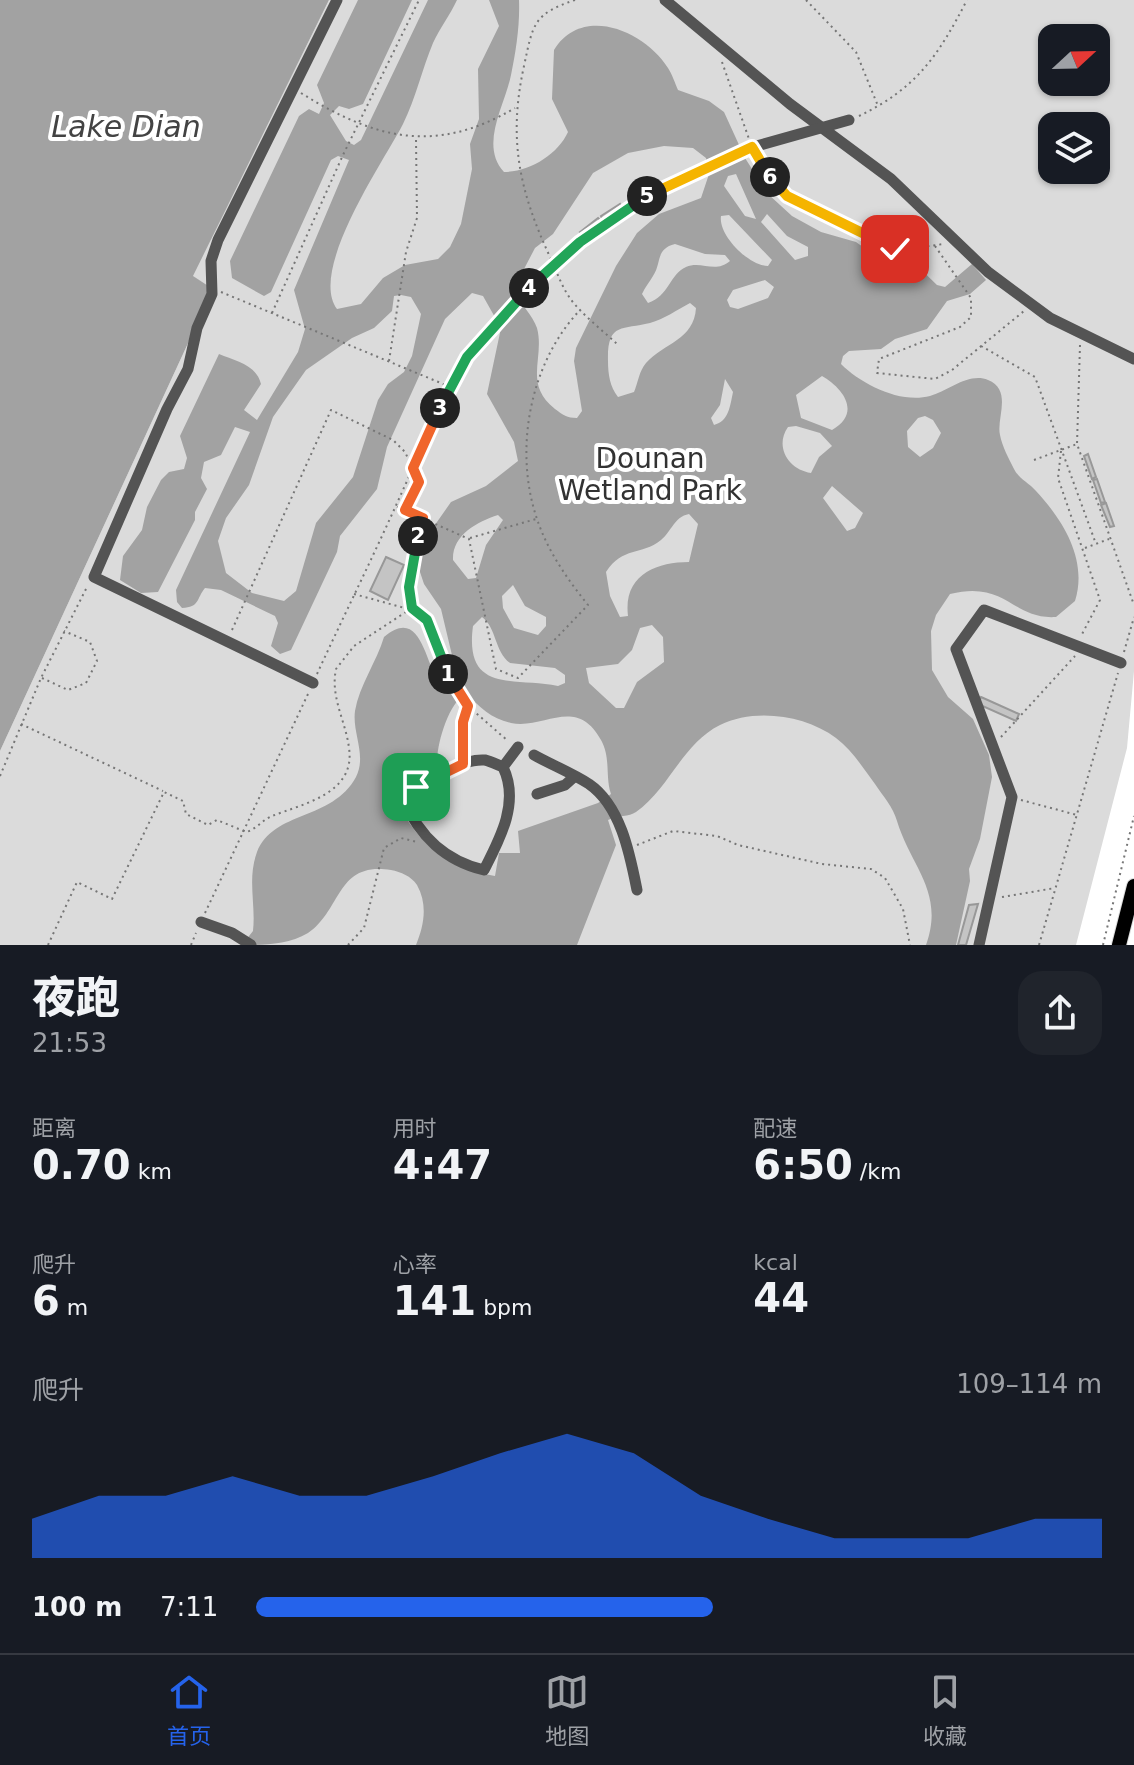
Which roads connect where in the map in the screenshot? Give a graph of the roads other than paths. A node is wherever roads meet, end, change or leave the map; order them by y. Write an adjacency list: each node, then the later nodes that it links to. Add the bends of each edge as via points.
1 (337, 0): 8 (street, via 218,240 211,261 213,288 188,369 94,577)
2 (665, 0): 4 (street)
3 (849, 120): 4 (street)
4 (828, 127): 5 (street); 6 (street, via 1031,305)
5 (749, 148)
6 (1134, 359)
7 (1121, 663): 18 (street, via 984,610 956,649 1012,797)
8 (313, 683)
9 (518, 747): 11 (street)
10 (534, 755): 12 (street)
11 (503, 767): 11 (street, via 484,760 463,764 419,783 404,800 430,841 457,861 484,870 504,832 510,789)
12 (574, 777): 13 (street); 15 (street, via 605,800 627,849)
13 (537, 794)
14 (1134, 886): 19 (main road)
15 (637, 890)
16 (201, 922): 17 (street)
17 (251, 945)
18 (979, 945)
19 (1119, 945)

